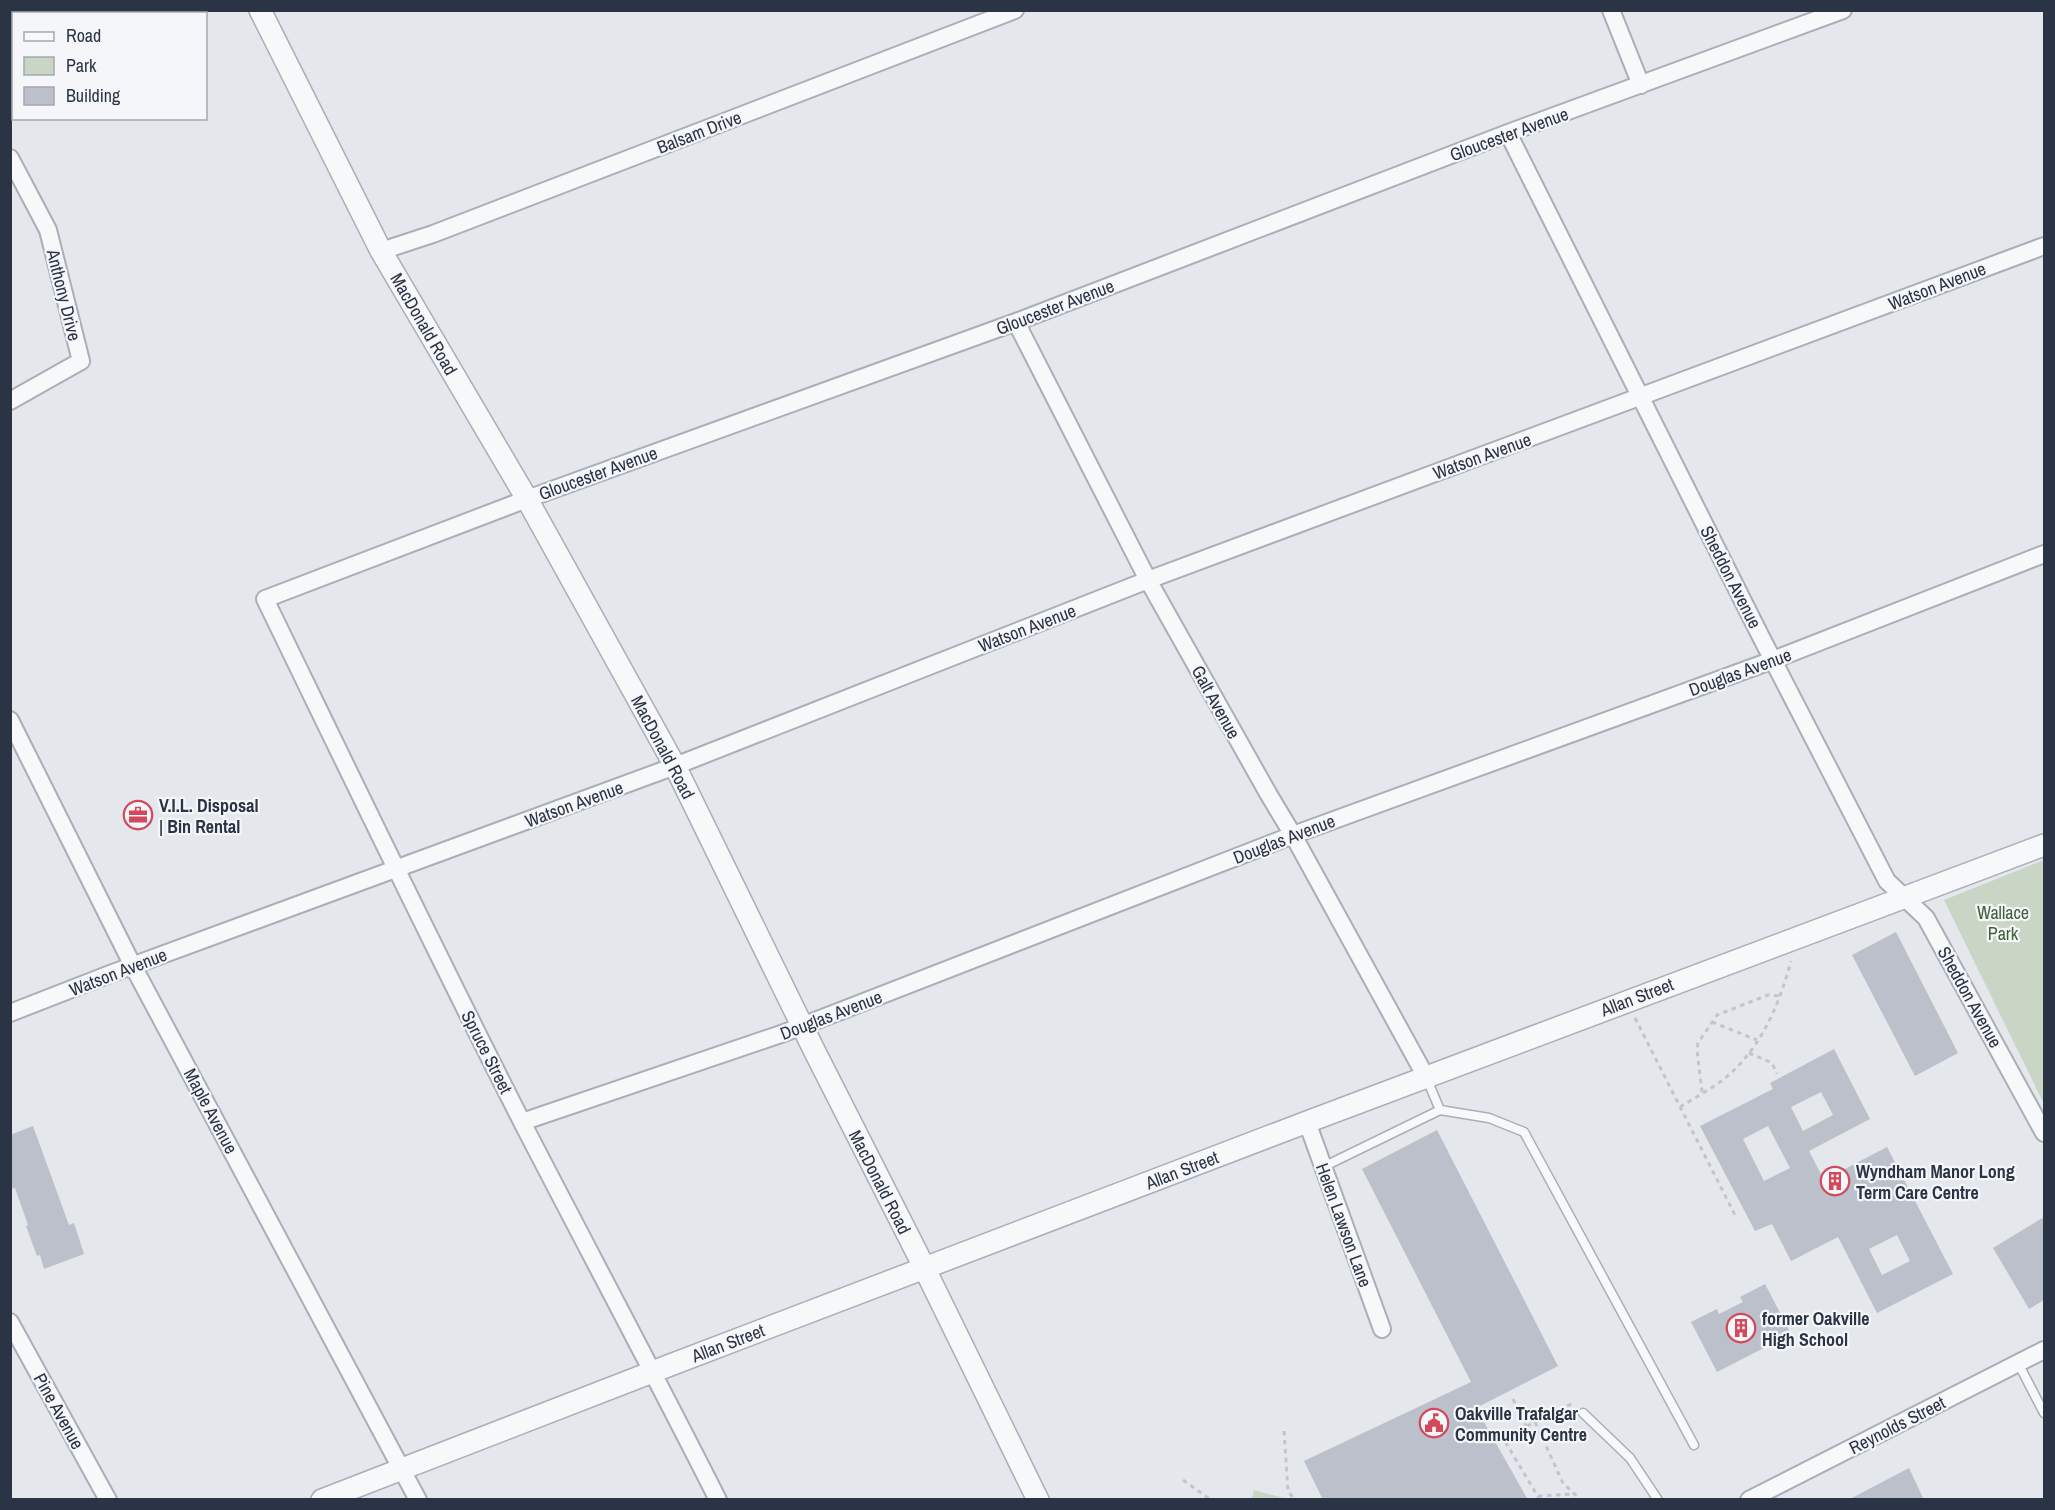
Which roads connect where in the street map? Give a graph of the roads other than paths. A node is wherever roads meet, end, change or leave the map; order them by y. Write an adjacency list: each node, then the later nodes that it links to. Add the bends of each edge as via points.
1 (260, 10): 9 (street, MacDonald Road)
2 (1016, 10): 9 (street, Balsam Drive)
3 (1611, 10): 5 (street)
4 (1843, 10): 5 (street, Gloucester Avenue)
5 (1641, 85): 6 (street, Gloucester Avenue)
6 (1508, 133): 10 (street, Gloucester Avenue); 11 (street, Sheddon Avenue)
7 (10, 158): 12 (street, Anthony Drive, via 48,230 81,361)
8 (2044, 246): 11 (street, Watson Avenue)
9 (381, 251): 13 (street, MacDonald Road)
10 (1016, 322): 13 (street, Gloucester Avenue); 15 (street, Galt Avenue)
11 (1641, 397): 15 (street, Watson Avenue); 17 (street, Sheddon Avenue)
12 (10, 401)
13 (527, 499): 16 (street, Gloucester Avenue); 19 (street, MacDonald Road)
14 (2044, 554): 17 (street, Douglas Avenue)
15 (1148, 580): 19 (street, Watson Avenue); 20 (street, Galt Avenue)
16 (266, 599): 22 (street, Spruce Street)
17 (1773, 660): 20 (street, Douglas Avenue); 23 (street, Sheddon Avenue, via 1887,881)
18 (10, 720): 24 (street, Maple Avenue)
19 (675, 766): 22 (street, Watson Avenue); 26 (street, MacDonald Road)
20 (1293, 835): 26 (street, Douglas Avenue); 27 (street, Galt Avenue)
21 (2044, 845): 23 (street, Allan Street)
22 (397, 869): 24 (street, Watson Avenue); 29 (street, Spruce Street)
23 (1903, 897): 27 (street, Allan Street); 31 (street, Sheddon Avenue, via 1926,918)
24 (133, 966): 25 (street, Watson Avenue); 42 (street, Maple Avenue)
25 (10, 1013)
26 (802, 1026): 29 (street, Douglas Avenue); 33 (street, MacDonald Road)
27 (1426, 1077): 28 (lane); 30 (street, Allan Street)
28 (1440, 1110): 32 (lane); 41 (lane, via 1489,1118 1524,1132)
29 (522, 1122): 38 (street, Spruce Street)
30 (1307, 1122): 32 (street, Helen Lawson Lane); 33 (street, Allan Street)
31 (2044, 1133)
32 (1323, 1167): 35 (street, Helen Lawson Lane)
33 (923, 1268): 38 (street, Allan Street); 47 (street, MacDonald Road)
34 (10, 1322): 43 (street, Pine Avenue)
35 (1382, 1329)
36 (2044, 1350): 37 (street, Reynolds Street)
37 (2018, 1363): 40 (lane); 49 (street, Reynolds Street)
38 (653, 1371): 42 (street, Allan Street); 46 (street, Spruce Street)
39 (1583, 1413): 48 (lane, via 1630,1458)
40 (2044, 1413)
41 (1694, 1445)
42 (403, 1469): 44 (street, Allan Street); 45 (street, Maple Avenue)
43 (108, 1500)
44 (322, 1500)
45 (418, 1500)
46 (718, 1500)
47 (1038, 1500)
48 (1658, 1500)
49 (1749, 1500)

